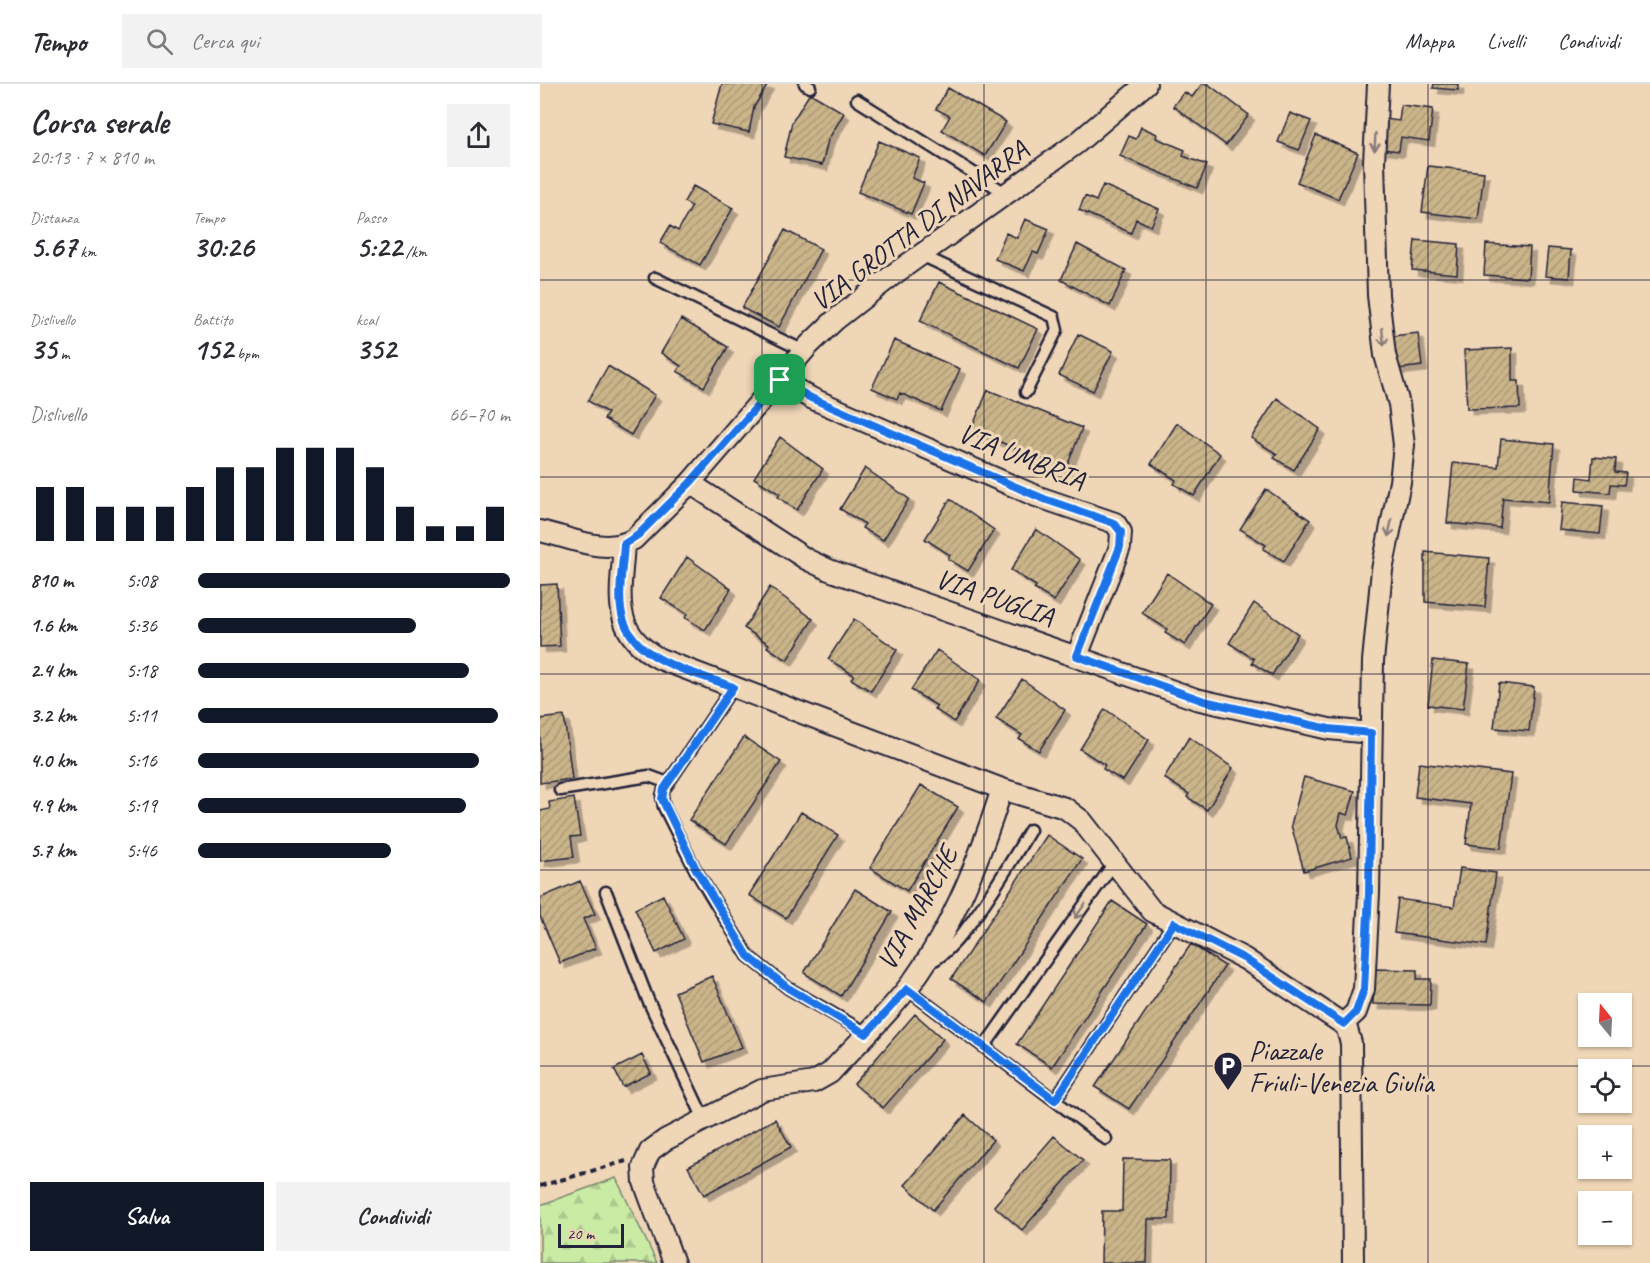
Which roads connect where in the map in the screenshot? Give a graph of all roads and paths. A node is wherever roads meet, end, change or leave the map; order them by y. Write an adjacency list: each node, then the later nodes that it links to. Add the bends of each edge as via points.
1 (1146, 84): 4 (street, VIA GROTTA DI NAVARRA, via 1077,143)
2 (1378, 84): 15 (street, one-way to 15, via 1374,162 1378,295 1385,355 1399,404 1404,445 1382,570)
3 (857, 100): 4 (lane)
4 (1007, 194): 5 (street, VIA GROTTA DI NAVARRA)
5 (921, 255): 7 (street, VIA GROTTA DI NAVARRA, via 851,306); 9 (lane, via 1054,317 1056,330)
6 (655, 278): 7 (lane)
7 (804, 351): 8 (street, VIA GROTTA DI NAVARRA)
8 (780, 380): 10 (street, VIA GROTTA DI NAVARRA); 13 (street, VIA UMBRIA, via 811,398 1036,496 1114,523 1121,532 1120,547)
9 (1026, 392)
10 (690, 483): 12 (street, VIA GROTTA DI NAVARRA); 13 (street, VIA PUGLIA, via 822,567)
11 (540, 531): 12 (street, via 590,545)
12 (624, 544): 14 (street, via 620,604 631,637 660,659)
13 (1077, 656): 15 (street, VIA PUGLIA, via 1204,701 1329,729)
14 (733, 687): 16 (lane); 17 (street)
15 (1371, 733): 25 (street, via 1364,989 1356,1012)
16 (668, 783): 18 (lane, via 649,776); 26 (lane, via 662,796 665,811 748,956 788,988)
17 (1002, 789): 20 (street, via 1072,812); 23 (street, VIA MARCHE, via 979,856)
18 (560, 790)
19 (1030, 830): 23 (lane, via 967,927 939,959)
20 (1114, 863): 22 (street, via 1148,907); 27 (lane, one-way to 27)
21 (606, 892): 29 (lane, via 648,1000)
22 (1174, 923): 25 (street, via 1245,959); 28 (lane)
23 (925, 961): 24 (street, VIA MARCHE)
24 (907, 989): 26 (street, VIA MARCHE); 27 (lane)
25 (1344, 1024): 34 (street, via 1351,1043)
26 (866, 1034): 29 (street, VIA MARCHE, via 819,1081 762,1090)
27 (984, 1047): 28 (lane)
28 (1055, 1100): 30 (lane)
29 (705, 1119): 31 (street, VIA MARCHE, via 658,1144)
30 (1106, 1139)
31 (644, 1163): 32 (path, via 619,1162); 33 (street, via 645,1189)
32 (540, 1186)
33 (674, 1263)
34 (1353, 1263)

